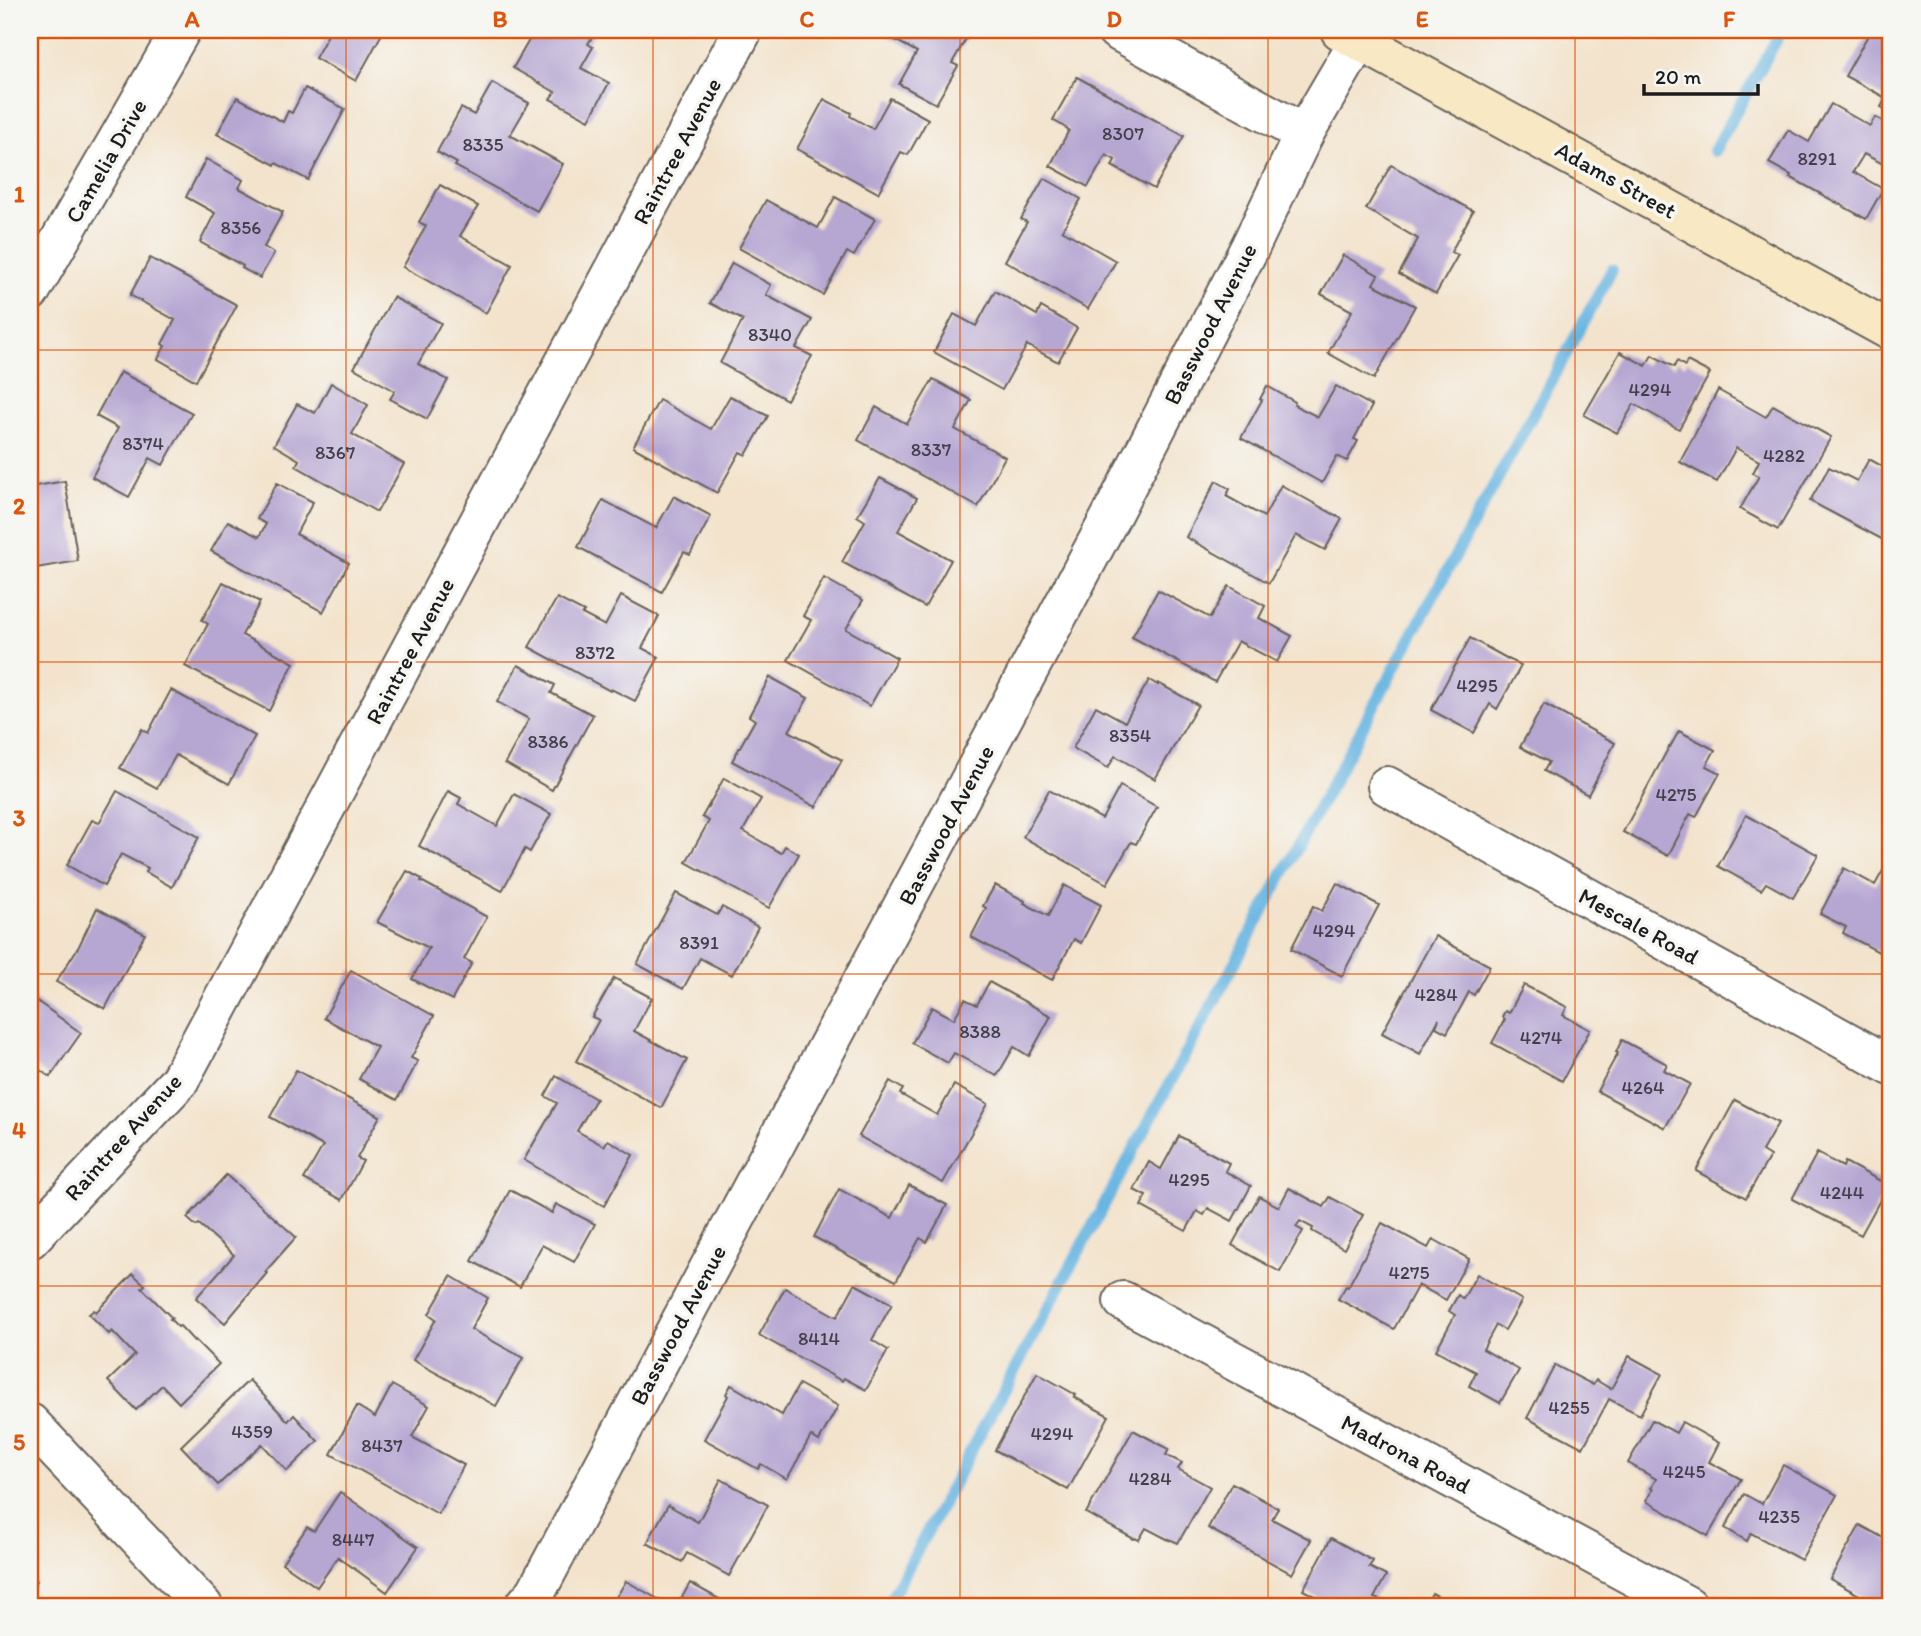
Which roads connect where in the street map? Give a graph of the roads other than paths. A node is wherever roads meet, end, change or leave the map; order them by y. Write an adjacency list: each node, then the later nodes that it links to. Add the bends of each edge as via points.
1 (181, 30): 6 (street, Camelia Drive)
2 (743, 30): 10 (street, Raintree Avenue, via 179,1081)
3 (1116, 30): 5 (street)
4 (1350, 35): 5 (street, Basswood Avenue); 7 (main road, Adams Street)
5 (1304, 134): 14 (street, Basswood Avenue, via 1110,518 536,1592)
6 (30, 292)
7 (1891, 331)
8 (1387, 786): 9 (street, Mescale Road)
9 (1891, 1066)
10 (30, 1238)
11 (1123, 1301): 15 (street, Madrona Road)
12 (30, 1423): 13 (street)
13 (203, 1606)
14 (524, 1606)
15 (1688, 1606)

